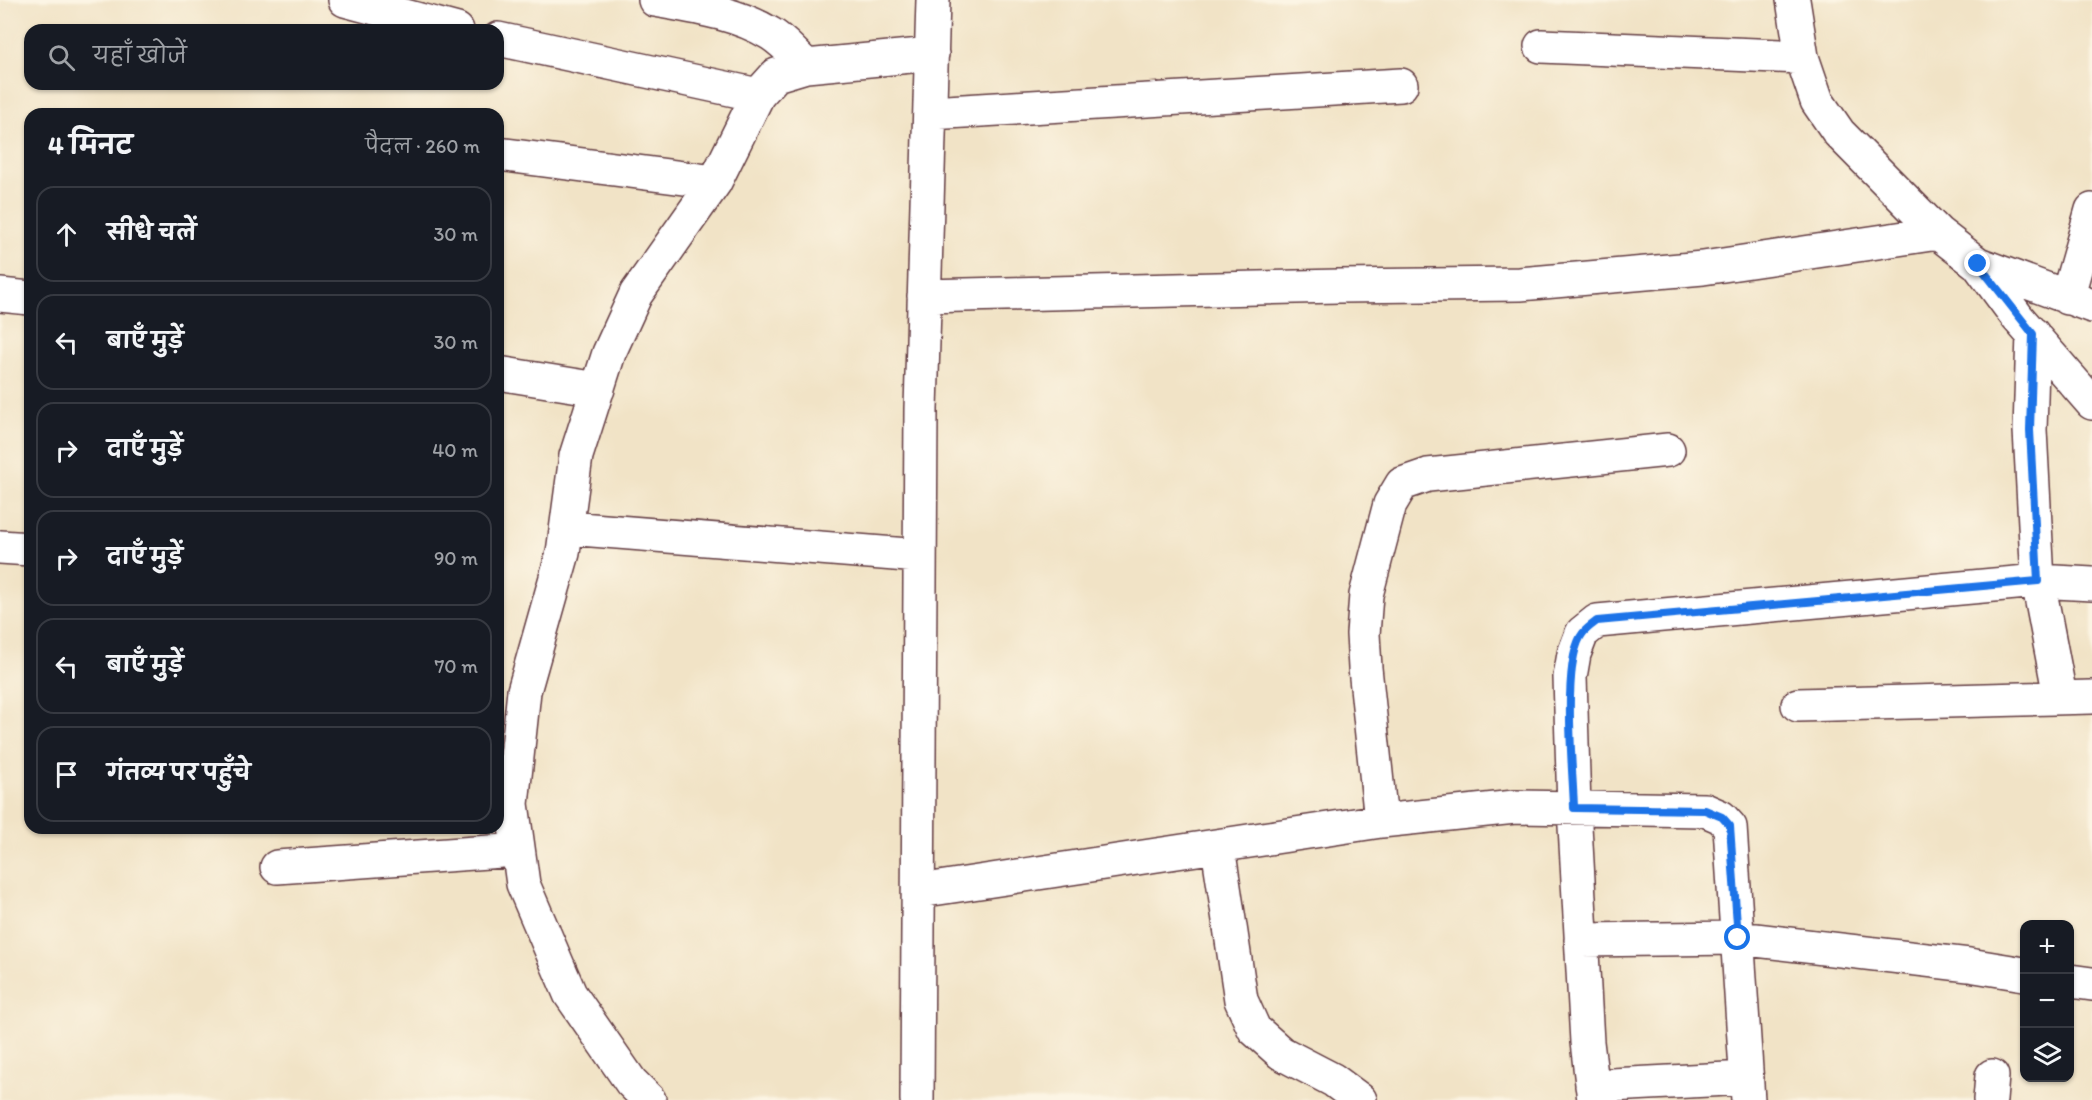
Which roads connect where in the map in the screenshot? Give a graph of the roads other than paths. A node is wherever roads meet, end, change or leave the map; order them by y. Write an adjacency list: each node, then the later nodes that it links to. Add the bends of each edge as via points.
1 (345, 0): 5 (street)
2 (655, 0): 10 (street, via 740,20 772,34)
3 (933, 0): 8 (street)
4 (1793, 0): 9 (street)
5 (435, 24)
6 (504, 40): 12 (street)
7 (1541, 46): 9 (street)
8 (932, 54): 10 (street); 13 (street)
9 (1802, 57): 17 (street, via 1818,101 1839,134)
10 (806, 66): 12 (street, via 776,75)
11 (1401, 85): 13 (street)
12 (758, 95): 15 (street)
13 (930, 113): 20 (street)
14 (504, 155): 15 (street)
15 (715, 182): 25 (street, via 636,294 609,353)
16 (2092, 210): 22 (street)
17 (1938, 233): 18 (street); 20 (street, via 1703,268 1520,284)
18 (1978, 264): 22 (street); 23 (street)
19 (0, 295): 21 (street)
20 (924, 296): 31 (street)
21 (24, 297)
22 (2079, 302)
23 (2033, 334): 26 (street); 32 (street, via 2030,430)
24 (504, 374): 25 (street)
25 (598, 389): 28 (street, via 576,456)
26 (2092, 403)
27 (1668, 450): 37 (street, via 1428,475 1402,484 1390,504 1366,595 1363,634)
28 (567, 528): 31 (street); 39 (street, via 524,691 512,804)
29 (0, 547): 30 (street)
30 (24, 549)
31 (920, 556): 41 (street)
32 (2038, 581): 33 (street); 34 (street); 36 (street, via 1597,621 1582,633 1570,677)
33 (2092, 584)
34 (2076, 696): 35 (street)
35 (1798, 705)
36 (1574, 808): 37 (street, via 1515,807); 42 (street, via 1705,810 1722,817 1730,826); 43 (street)
37 (1381, 821): 38 (street)
38 (1218, 847): 41 (street); 51 (street, via 1241,1000 1254,1029 1281,1053 1333,1080)
39 (518, 850): 40 (street); 49 (street, via 523,884 570,994 631,1082)
40 (277, 867)
41 (919, 891): 50 (street)
42 (1738, 938): 43 (street); 44 (street); 47 (street)
43 (1581, 940): 48 (street)
44 (2020, 973)
45 (2074, 982): 46 (street)
46 (2092, 984)
47 (1747, 1089): 48 (street)
48 (1593, 1093)
49 (649, 1100)
50 (917, 1100)
51 (1360, 1100)

